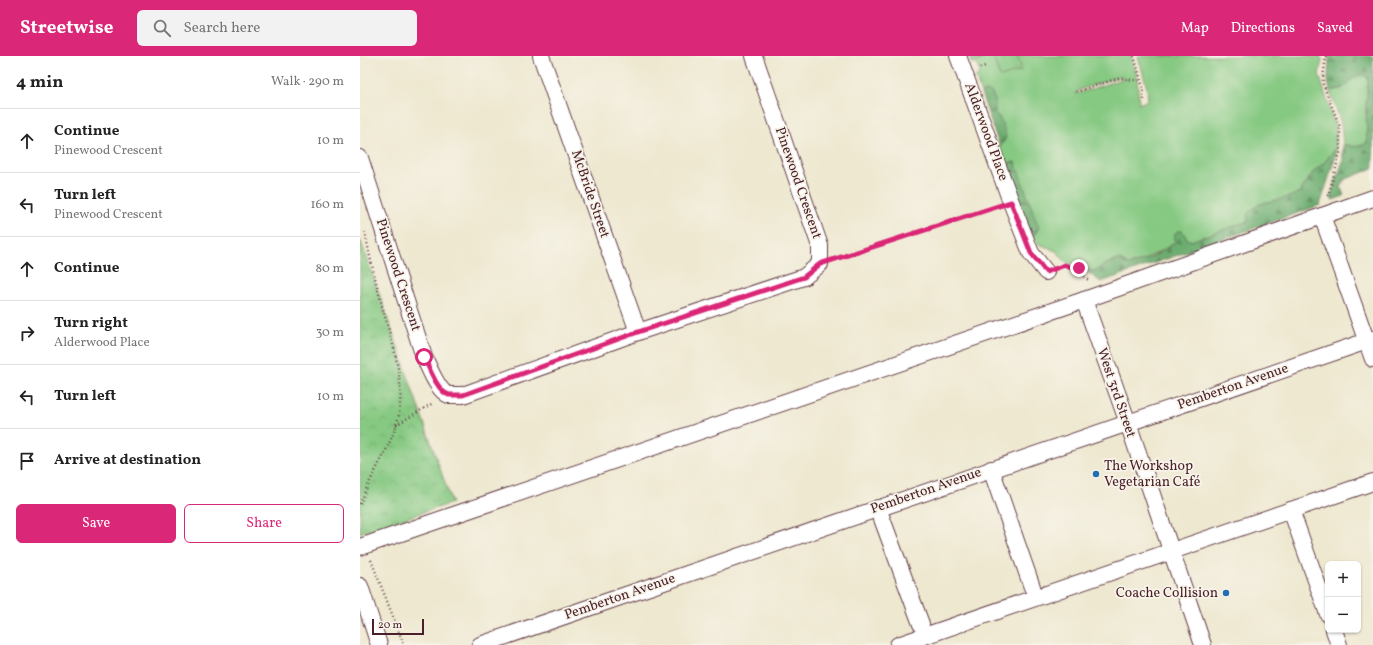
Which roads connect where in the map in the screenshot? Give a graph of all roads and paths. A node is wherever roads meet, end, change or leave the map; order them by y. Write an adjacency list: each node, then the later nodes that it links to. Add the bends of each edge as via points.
1 (541, 56): 19 (street, McBride Street)
2 (754, 56): 15 (street, Pinewood Crescent, via 820,246)
3 (958, 56): 11 (street, Alderwood Place)
4 (1134, 56): 6 (path)
5 (1326, 56): 12 (path, via 1324,84 1340,127 1340,153)
6 (1141, 81): 7 (path, via 1120,78); 8 (path)
7 (1076, 92)
8 (1144, 102)
9 (360, 158): 22 (street, Pinewood Crescent, via 424,357 440,388)
10 (1373, 198): 12 (street)
11 (1011, 202): 15 (path); 17 (street, Alderwood Place, via 1031,253)
12 (1322, 216): 18 (street); 20 (street)
13 (364, 227): 24 (path, via 399,371)
14 (1079, 260): 16 (path)
15 (820, 264): 19 (street, via 804,277)
16 (1078, 271): 17 (path, via 1065,265); 18 (path, via 1094,286)
17 (1046, 272)
18 (1090, 298): 23 (street, West 3rd Street); 31 (street)
19 (638, 332): 22 (street, via 463,395)
20 (1370, 340): 21 (street); 23 (street, Pemberton Avenue)
21 (1373, 358)
22 (448, 395): 24 (path)
23 (1128, 423): 25 (street, Pemberton Avenue); 30 (street, West 3rd Street)
24 (396, 425): 27 (path)
25 (991, 469): 28 (street, Pemberton Avenue); 33 (street)
26 (1373, 482): 29 (street)
27 (360, 504)
28 (878, 508): 35 (street); 39 (street, Pemberton Avenue)
29 (1291, 510): 30 (street); 34 (street)
30 (1170, 551): 40 (street); 41 (street, West 3rd Street)
31 (365, 552): 38 (path)
32 (360, 586): 37 (street)
33 (1032, 586)
34 (1325, 606)
35 (921, 624)
36 (1335, 633): 42 (street)
37 (379, 645)
38 (404, 645)
39 (480, 645)
40 (898, 645)
41 (1203, 645)
42 (1339, 645)

